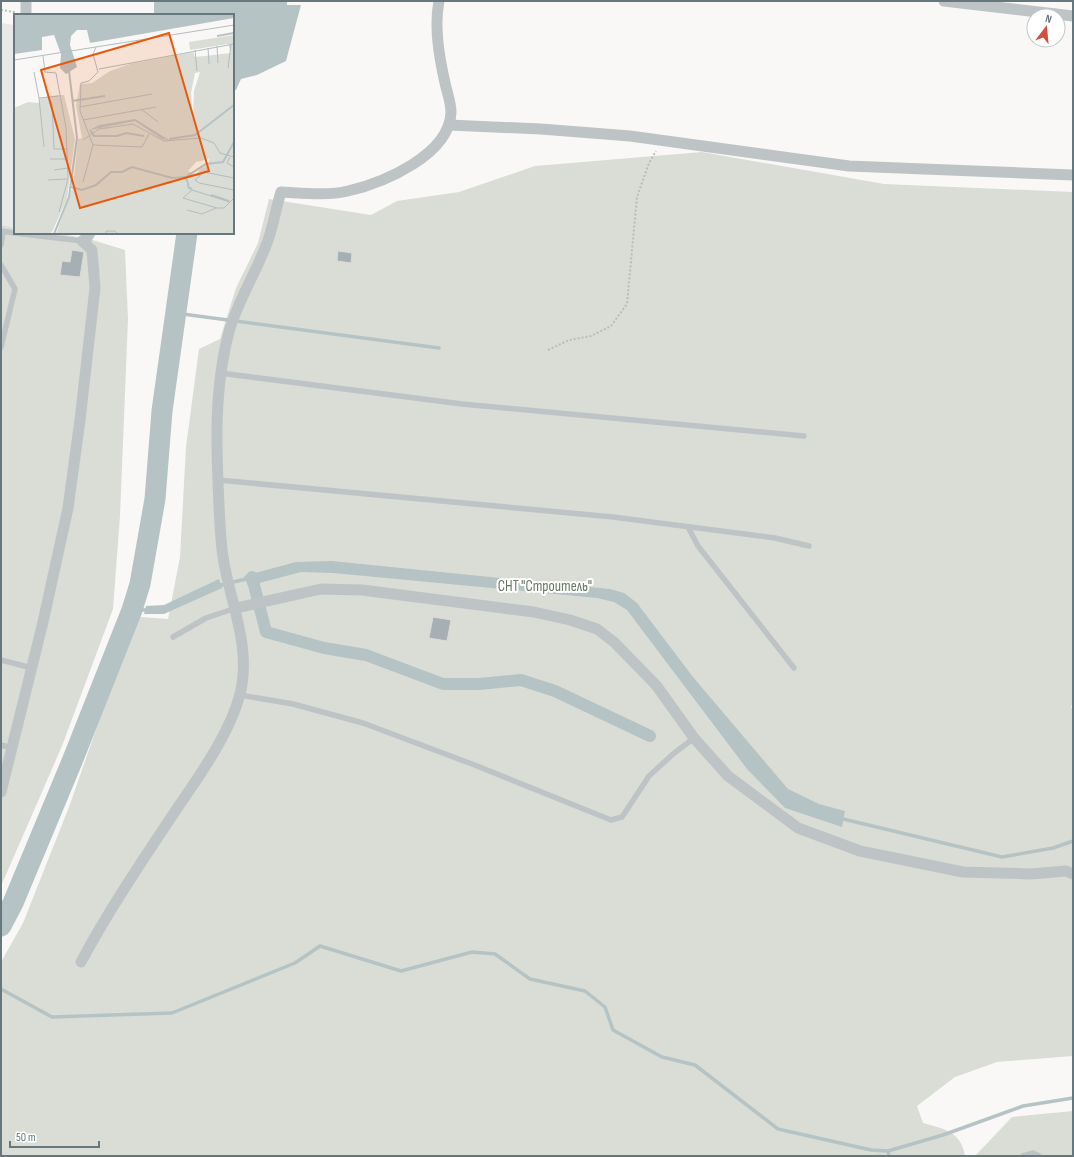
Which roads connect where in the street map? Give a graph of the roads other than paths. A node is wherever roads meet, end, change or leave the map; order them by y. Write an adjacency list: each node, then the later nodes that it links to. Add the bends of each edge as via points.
1 (26, 1): 4 (street)
2 (439, 1): 6 (street, via 436,15 441,63 451,111)
3 (944, 1): 5 (street)
4 (26, 14)
5 (1073, 16)
6 (449, 125): 7 (street, via 630,136 848,166); 15 (street, via 435,147 418,161 387,178 347,192 281,192 265,249 229,330)
7 (1073, 175)
8 (2, 231): 9 (lane); 12 (lane)
9 (14, 233)
10 (33, 234): 11 (lane)
11 (86, 237): 23 (street, via 92,250 94,288 80,420 68,508)
12 (1, 245)
13 (1, 264): 14 (lane, via 15,289)
14 (1, 348)
15 (220, 372): 16 (lane, via 462,404); 17 (street, via 217,406)
16 (804, 436)
17 (218, 480): 18 (lane, via 613,517); 20 (street, via 224,567)
18 (688, 527): 19 (lane, via 775,538); 24 (lane, via 698,546)
19 (809, 546)
20 (236, 608): 21 (lane, via 206,618); 25 (street, via 242,642 243,670); 26 (street, via 321,589 356,590 534,612 570,620 597,629 614,642 656,685)
21 (173, 637)
22 (1, 660): 23 (lane)
23 (32, 668): 27 (street)
24 (794, 668)
25 (240, 695): 26 (lane, via 293,704 363,723 611,820 622,817 649,776); 30 (street, via 226,730 204,768 105,918)
26 (694, 738): 29 (street, via 728,776 798,828 860,851 963,872 1031,874 1066,871)
27 (6, 747): 28 (street)
28 (1, 792)
29 (1073, 874)
30 (80, 962)
31 (1023, 1156): 32 (lane, via 1033,1153)
32 (1039, 1156)

